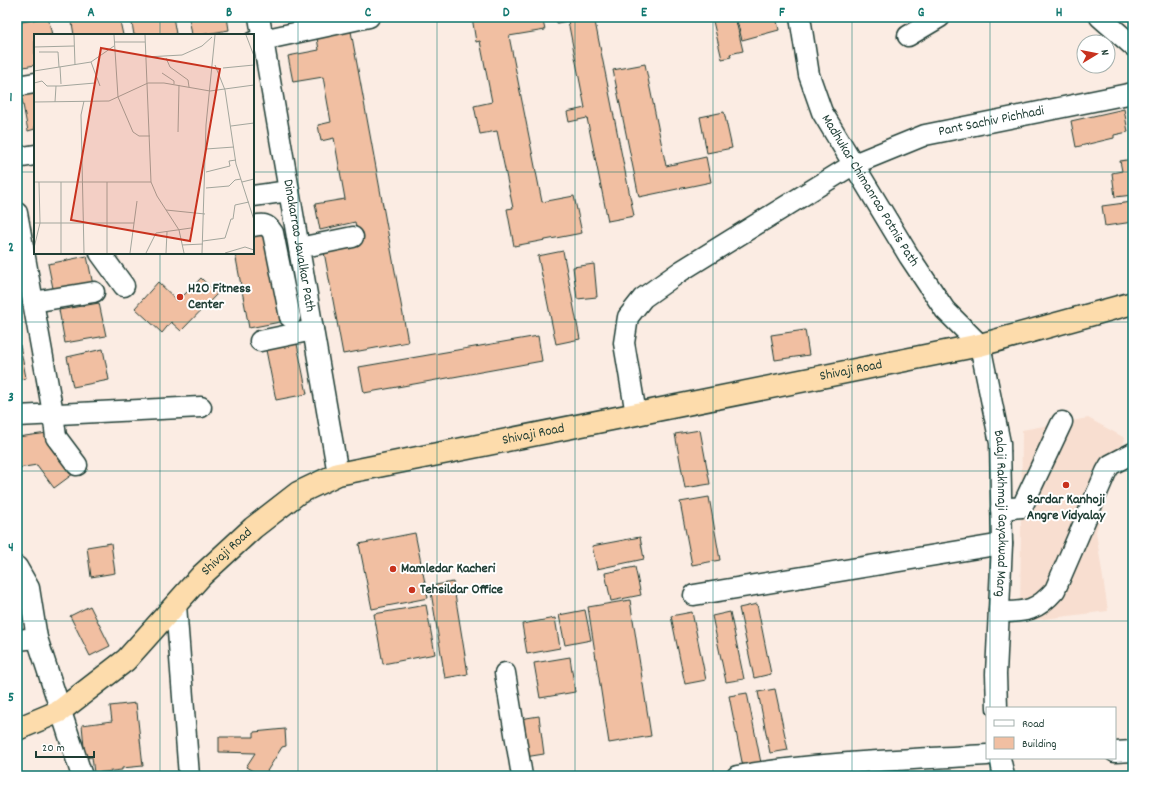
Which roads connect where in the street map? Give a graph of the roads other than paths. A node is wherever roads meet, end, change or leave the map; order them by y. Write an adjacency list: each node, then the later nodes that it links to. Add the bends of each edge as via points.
1 (259, 17): 7 (street, Dinakarrao Javalkar Path)
2 (369, 17): 7 (street)
3 (800, 17): 14 (street, Madhukar Chimanrao Potnis Path, via 809,75 822,112)
4 (940, 17): 6 (street)
5 (1100, 17): 8 (street)
6 (908, 36)
7 (258, 41): 15 (street, Dinakarrao Javalkar Path)
8 (1133, 46)
9 (34, 83): 10 (street)
10 (17, 86)
11 (1133, 93): 14 (street, Pant Sachiv Pichhadi, via 925,135)
12 (34, 155): 13 (street)
13 (17, 158)
14 (854, 164): 30 (street, Madhukar Chimanrao Potnis Path, via 945,310); 33 (street, Pant Sachiv Pichhadi, via 681,271 643,298 628,318 624,343)
15 (289, 191): 16 (street); 21 (street, Dinakarrao Javalkar Path)
16 (254, 196)
17 (17, 213): 19 (street)
18 (254, 226): 27 (street, via 263,224 273,233)
19 (24, 234): 25 (street)
20 (353, 237): 21 (street)
21 (299, 248): 28 (street, Dinakarrao Javalkar Path)
22 (101, 254): 23 (street)
23 (124, 286)
24 (94, 292): 25 (street)
25 (33, 302): 32 (street)
26 (1133, 303): 30 (highway, Shivaji Road)
27 (290, 317)
28 (313, 330): 29 (street); 38 (street, Dinakarrao Javalkar Path)
29 (260, 341)
30 (980, 345): 33 (highway, Shivaji Road); 39 (street, Balaji Rakhmaji Gayakwad Marg, via 1000,443)
31 (200, 408): 32 (street)
32 (53, 413): 34 (street); 37 (street, via 56,437)
33 (636, 414): 38 (highway, Shivaji Road)
34 (17, 416)
35 (1062, 422): 39 (street, via 1022,507)
36 (1133, 453): 44 (street, via 1110,465 1106,472 1055,590 1047,599 1028,610)
37 (77, 465)
38 (338, 474): 43 (highway, Shivaji Road, via 298,494 253,528 202,575)
39 (1002, 510): 40 (street, Balaji Rakhmaji Gayakwad Marg)
40 (1002, 544): 42 (street); 44 (street, Balaji Rakhmaji Gayakwad Marg)
41 (17, 567): 45 (street, via 29,588)
42 (694, 595)
43 (176, 605): 49 (highway, Shivaji Road, via 126,660); 56 (street)
44 (999, 612): 48 (street, Balaji Rakhmaji Gayakwad Marg)
45 (37, 638): 46 (street); 49 (street)
46 (17, 640)
47 (505, 673): 57 (street)
48 (997, 707)
49 (60, 711): 50 (highway, Shivaji Road); 55 (street)
50 (17, 729)
51 (1133, 751): 52 (street)
52 (1116, 752)
53 (986, 755): 58 (street, via 878,761 773,770)
54 (1000, 759): 59 (street)
55 (82, 776)
56 (189, 776)
57 (522, 776)
58 (737, 776)
59 (1004, 776)

